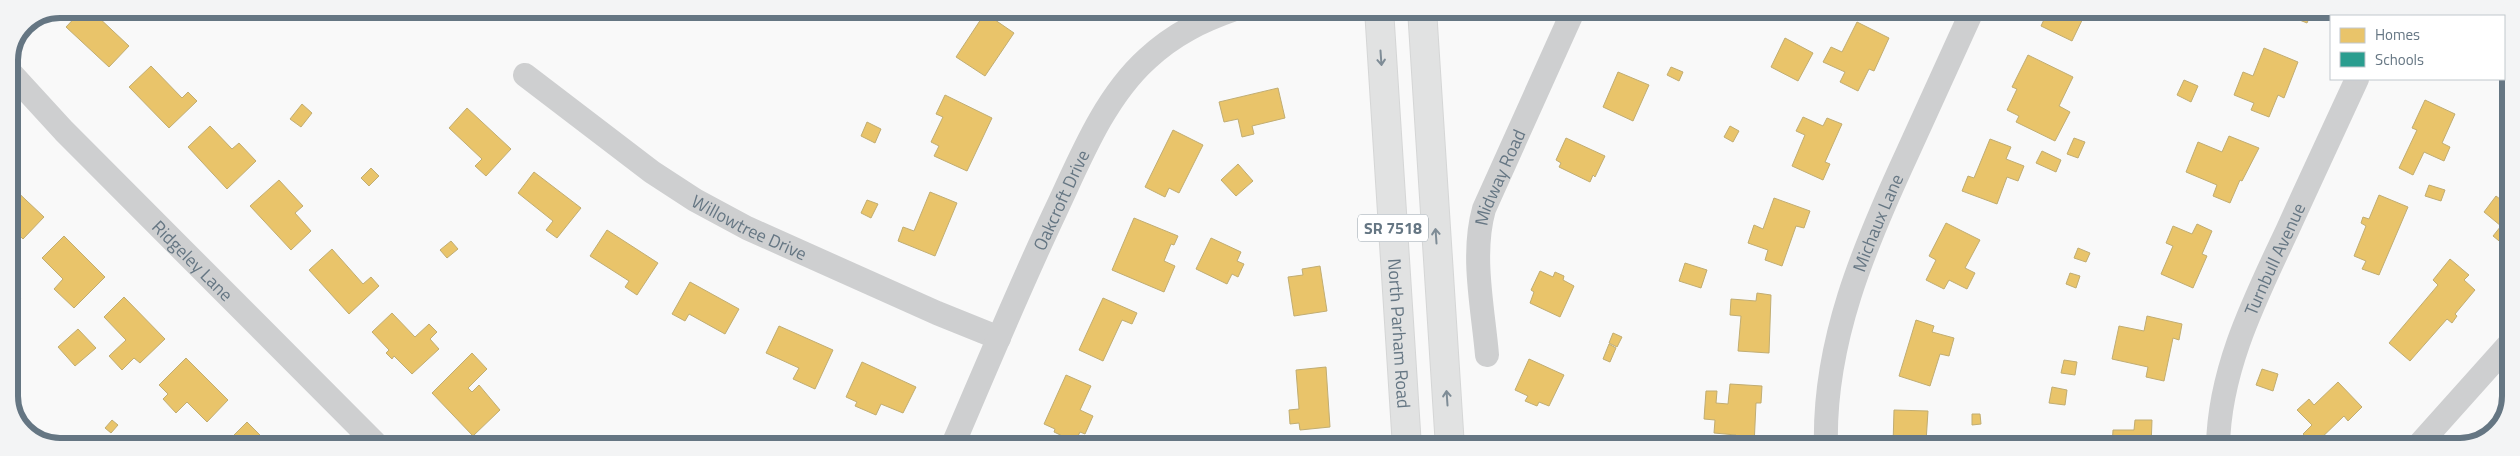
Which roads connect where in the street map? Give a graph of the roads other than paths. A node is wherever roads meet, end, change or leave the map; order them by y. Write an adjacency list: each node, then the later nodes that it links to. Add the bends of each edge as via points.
1 (1208, 18): 9 (street, Oakcroft Drive, via 1174,36 1146,60 1117,96 1086,146 1014,298)
2 (1380, 18): 14 (highway, North Parham Road / SR 7518, one-way to 14)
3 (1423, 18): 15 (highway, SR 7518, one-way to 3)
4 (1570, 18): 11 (street, Midway Road, via 1480,223 1478,244)
5 (1969, 18): 16 (street, Michaux Lane, via 1860,261 1841,321 1830,376)
6 (525, 75): 9 (street, Willowtree Drive, via 652,172 695,200 747,228)
7 (2358, 80): 17 (street, Turnbull Avenue, via 2238,342 2226,383)
8 (18, 81): 12 (street, Ridgeley Lane)
9 (999, 338): 13 (street, Oakcroft Drive)
10 (2502, 352): 18 (street)
11 (1487, 356)
12 (370, 438)
13 (956, 438)
14 (1406, 438)
15 (1449, 438)
16 (1827, 438)
17 (2219, 438)
18 (2425, 438)

